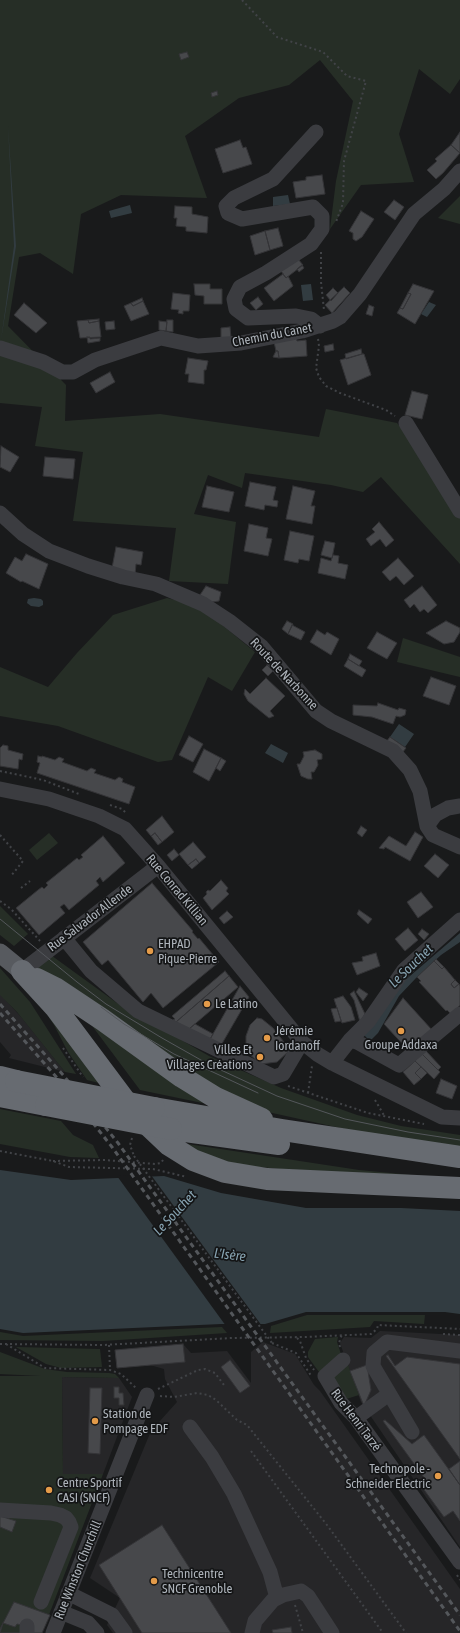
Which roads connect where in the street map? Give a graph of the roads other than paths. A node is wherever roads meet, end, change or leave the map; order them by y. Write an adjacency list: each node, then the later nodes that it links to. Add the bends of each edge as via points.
1 (316, 132): 3 (street, via 273,180 234,198 226,206 228,213 242,219 313,207 322,216 322,229 311,244 240,287 234,299 236,309 248,318 296,316 311,319)
2 (460, 170): 3 (street, Chemin du Canet, via 444,189 414,214 360,294 340,317)
3 (317, 332): 4 (street, Chemin du Canet, via 241,343 198,346 161,338 95,360 73,372 62,372 43,362)
4 (0, 348)
5 (406, 423): 6 (street)
6 (460, 511)
7 (0, 513): 10 (street, Route de Narbonne, via 23,534 49,551 123,577 156,584 203,604 229,621 262,647 316,711 331,722 393,751 410,770 420,791)
8 (0, 789): 12 (street, Rue Conrad Killian, via 49,799 99,816 125,829)
9 (460, 806): 10 (street, via 448,808 435,815)
10 (427, 826): 11 (street, via 433,836)
11 (460, 848)
12 (158, 866): 14 (street, Rue Salvador Allende); 19 (street, Rue Conrad Killian)
13 (460, 920): 18 (street, via 404,970 368,1022)
14 (64, 938): 16 (street, Rue Salvador Allende); 19 (street, via 91,971 138,1012 274,1077 283,1074)
15 (0, 953): 16 (main road)
16 (22, 971): 24 (highway, via 55,988 216,1098); 27 (highway, via 55,1007 132,1110 169,1145 193,1160 225,1172 267,1179)
17 (460, 1014): 18 (street, via 399,1065)
18 (350, 1040): 20 (street)
19 (302, 1042): 20 (street, Rue Conrad Killian)
20 (332, 1063): 23 (street, Rue Conrad Killian, via 442,1117)
21 (8, 1079): 24 (highway, bridge)
22 (0, 1096): 26 (highway, bridge, via 171,1129)
23 (460, 1118)
24 (282, 1130): 25 (highway)
25 (460, 1157)
26 (460, 1170)
27 (460, 1188)
28 (460, 1351): 30 (street, via 387,1342 374,1353 373,1366)
29 (343, 1360): 32 (street, Rue Henri Tarzé, via 324,1376 341,1403)
30 (389, 1394): 32 (street); 34 (street)
31 (147, 1396): 37 (street, Rue Winston Churchill)
32 (356, 1418): 36 (street, Rue Henri Tarzé)
33 (190, 1427): 38 (street, via 234,1494 270,1572)
34 (412, 1432)
35 (0, 1510): 39 (street, via 56,1514 69,1522 71,1527)
36 (460, 1562)
37 (68, 1593): 40 (street, Rue Winston Churchill); 43 (street, via 112,1615)
38 (277, 1598): 44 (street, via 255,1621); 45 (street, via 302,1591)
39 (41, 1602)
40 (61, 1612): 41 (street, Rue Winston Churchill); 42 (street, via 88,1623)
41 (53, 1633)
42 (97, 1633)
43 (125, 1633)
44 (252, 1633)
45 (332, 1633)

